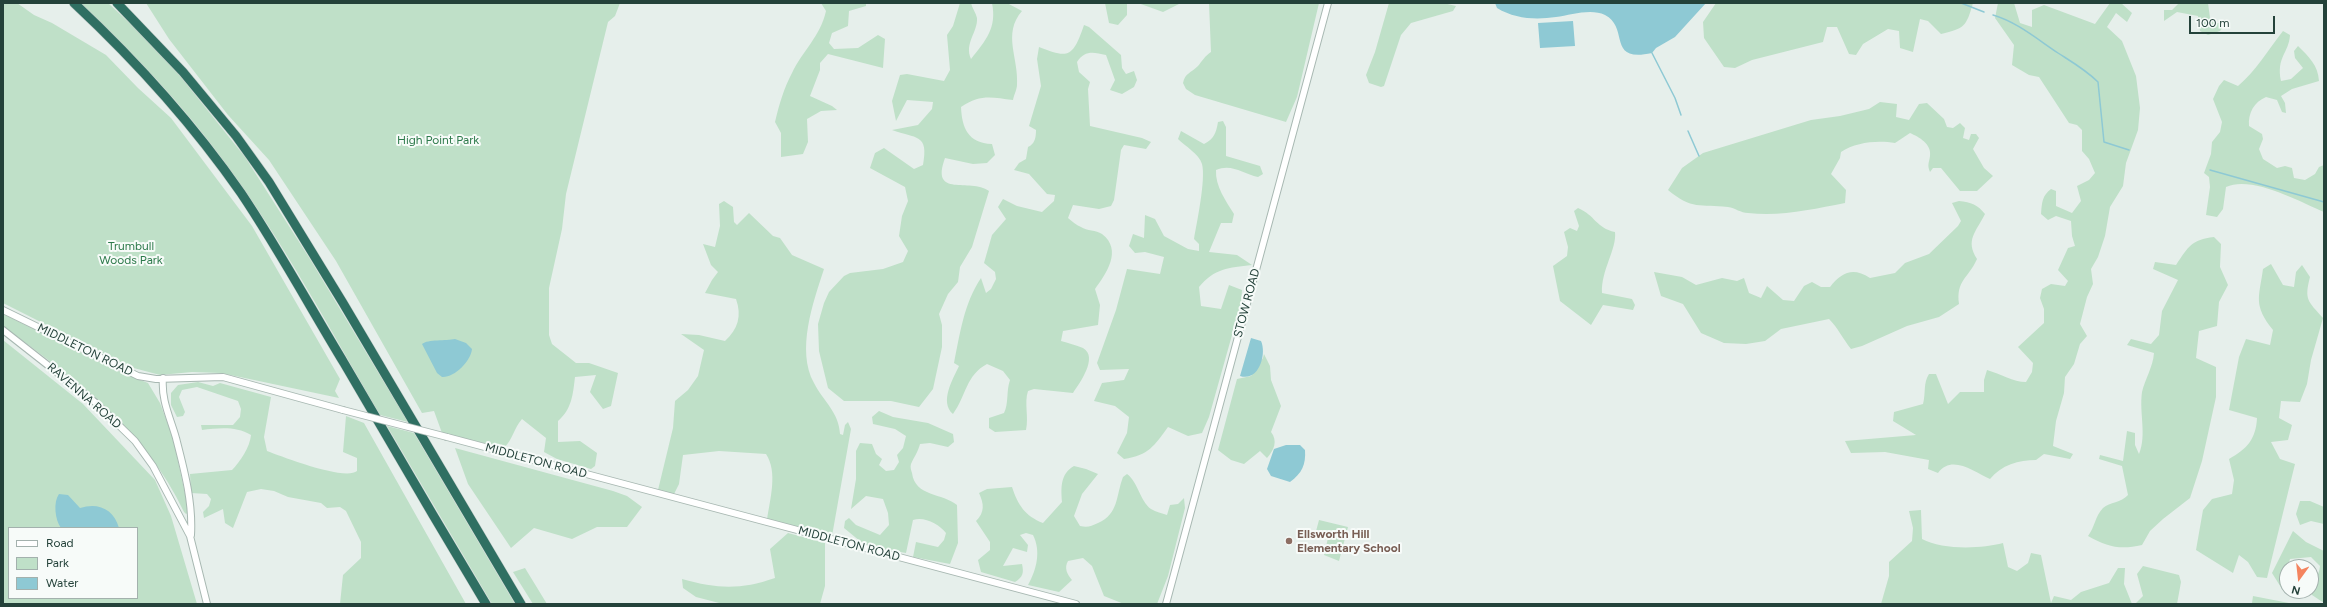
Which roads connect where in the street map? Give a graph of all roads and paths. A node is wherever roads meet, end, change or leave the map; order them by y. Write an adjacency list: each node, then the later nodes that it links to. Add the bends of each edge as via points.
1 (74, 3): 9 (highway, via 160,89 240,193)
2 (117, 3): 10 (highway, via 188,77 269,182)
3 (1328, 3): 12 (street, STOW ROAD)
4 (3, 310): 6 (street, MIDDLETON ROAD, via 138,376)
5 (3, 330): 7 (street, RAVENNA ROAD, via 96,403 130,437 153,466)
6 (164, 378): 7 (street, via 164,403 176,437 192,516); 11 (street, MIDDLETON ROAD, bridge, via 223,377)
7 (190, 536): 8 (street, RAVENNA ROAD)
8 (207, 604)
9 (486, 604)
10 (521, 604)
11 (1076, 604)
12 (1166, 604)

